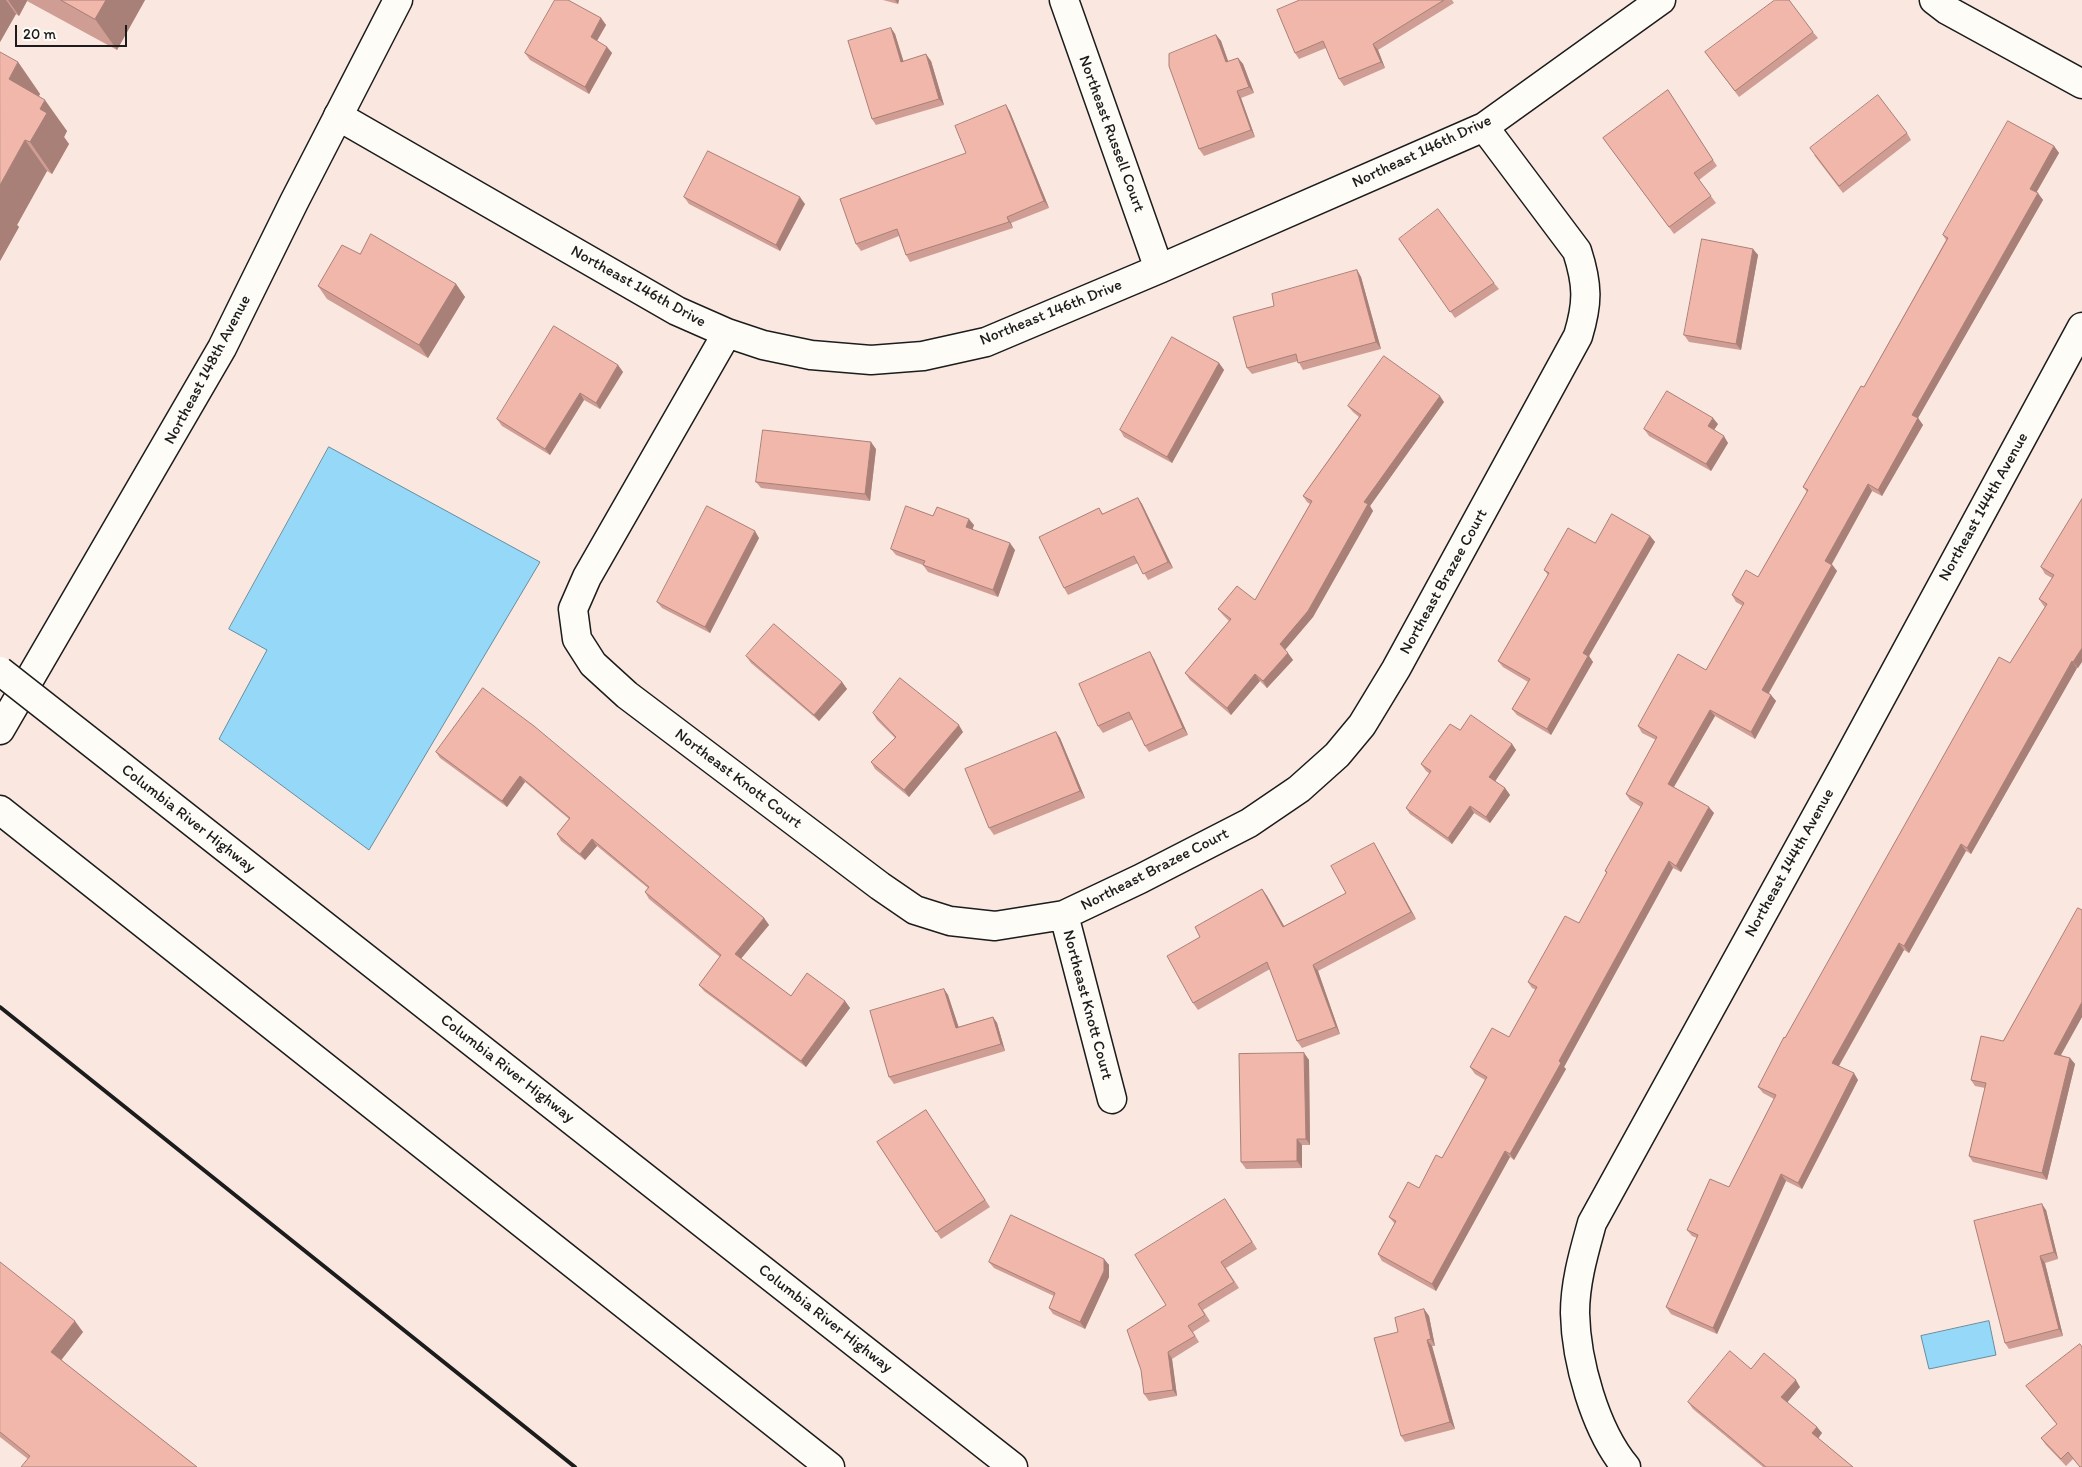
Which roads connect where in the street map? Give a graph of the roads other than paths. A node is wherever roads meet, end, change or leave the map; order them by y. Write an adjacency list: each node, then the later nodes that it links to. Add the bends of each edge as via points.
1 (398, 0): 6 (main road, Northeast 148th Avenue)
2 (1064, 0): 8 (main road, Northeast Russell Court)
3 (1662, 0): 7 (main road, Northeast 146th Drive)
4 (1934, 0): 5 (main road)
5 (2082, 84)
6 (338, 116): 10 (main road, Northeast 146th Drive, via 677,311); 12 (main road, Northeast 148th Avenue, via 222,348)
7 (1484, 127): 8 (main road, Northeast 146th Drive); 14 (main road, Northeast Brazee Court, via 1577,251 1585,276 1586,310 1578,336 1396,669 1362,725 1337,755 1300,789 1249,823)
8 (1159, 269): 10 (main road, Northeast 146th Drive, via 986,342 923,356 871,360 811,355)
9 (2082, 327): 18 (main road, Northeast 144th Avenue, via 1592,1223 1580,1267 1575,1312 1579,1357 1597,1417)
10 (727, 333): 14 (main road, Northeast Knott Court, via 587,577 572,609 577,638 593,664 627,695 915,910 950,921 995,926)
11 (0, 671): 17 (main road, Columbia River Highway, bridge)
12 (0, 730)
13 (0, 810): 16 (main road)
14 (1064, 915): 15 (main road, Northeast Knott Court)
15 (1112, 1099)
16 (830, 1467)
17 (1014, 1467)
18 (1626, 1467)

